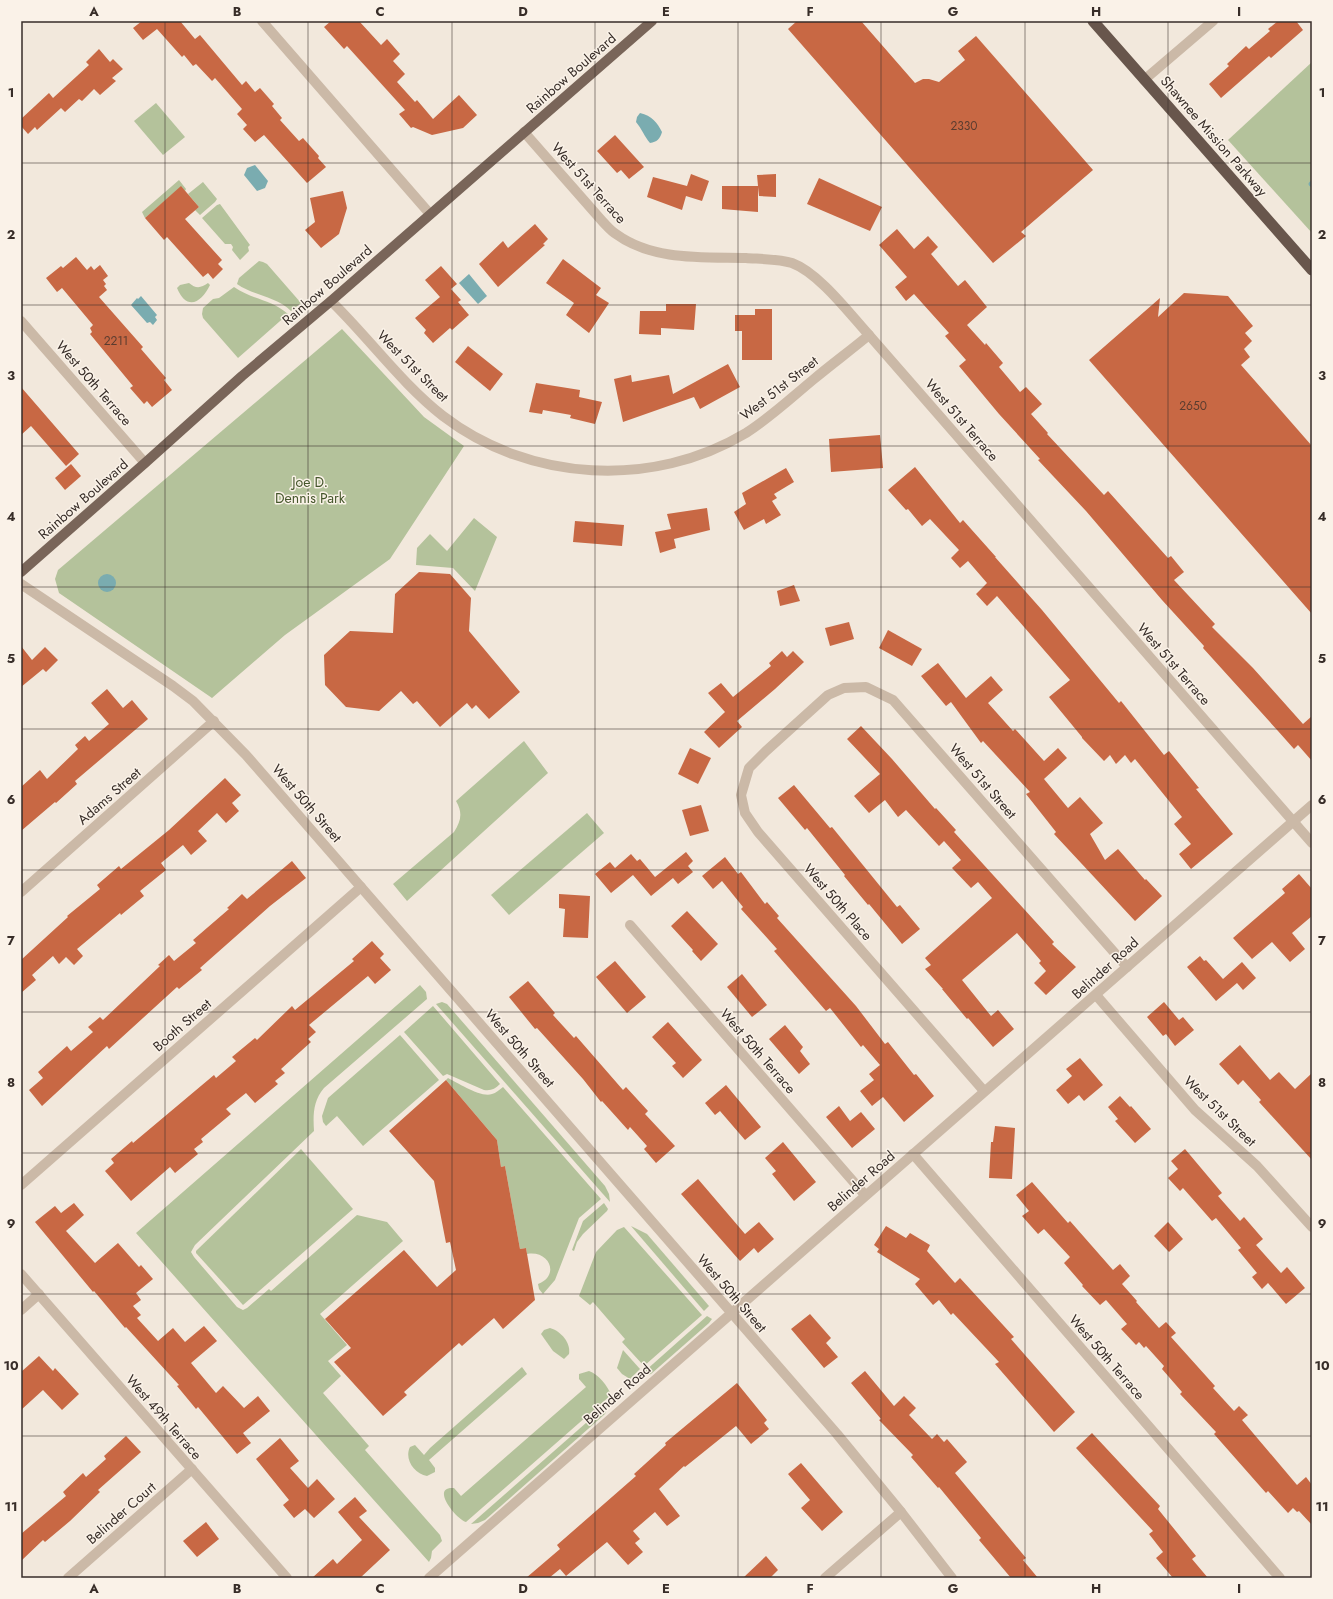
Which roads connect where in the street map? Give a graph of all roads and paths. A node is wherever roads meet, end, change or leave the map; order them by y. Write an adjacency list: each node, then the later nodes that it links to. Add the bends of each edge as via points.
1 (262, 21): 7 (street)
2 (652, 21): 6 (main road, Rainbow Boulevard)
3 (1093, 21): 5 (highway, Shawnee Mission Parkway)
4 (1213, 21): 5 (street)
5 (1144, 80): 8 (highway, Shawnee Mission Parkway)
6 (524, 132): 7 (main road, Rainbow Boulevard); 11 (street, West 51st Terrace, via 603,222 615,234 630,243 660,253 682,256 791,263 814,275)
7 (430, 214): 9 (main road, Rainbow Boulevard)
8 (1312, 270)
9 (331, 301): 11 (street, West 51st Street, via 419,395 444,416 481,440 520,457 544,464 596,471 622,471 674,462 722,445 764,421); 12 (main road, Rainbow Boulevard)
10 (21, 321): 12 (street, West 50th Terrace)
11 (869, 335): 18 (street, West 51st Terrace)
12 (145, 463): 13 (main road, Rainbow Boulevard)
13 (21, 572)
14 (21, 584): 15 (street, West 50th Street, via 173,686)
15 (214, 721): 20 (street, West 50th Street); 21 (street, Adams Street)
16 (796, 724): 23 (street, West 51st Street, via 828,696 844,688 866,687 893,700); 25 (street, West 50th Place, via 749,768 741,795 745,813 758,832)
17 (1312, 805): 18 (street, Belinder Road)
18 (1293, 822): 19 (street, West 51st Terrace); 23 (street, Belinder Road)
19 (1312, 844)
20 (361, 886): 27 (street, Booth Street); 33 (street, West 50th Street)
21 (21, 892)
22 (630, 925): 28 (street, West 50th Terrace)
23 (1127, 967): 24 (street, Belinder Road)
24 (1096, 995): 25 (street, Belinder Road); 29 (street, West 51st Street, via 1195,1110 1257,1166)
25 (984, 1091): 26 (street, Belinder Road)
26 (913, 1154): 28 (street, Belinder Road); 41 (street, West 50th Terrace)
27 (21, 1184)
28 (865, 1195): 33 (street, Belinder Road)
29 (1312, 1227)
30 (21, 1274): 31 (street, West 49th Terrace)
31 (39, 1294): 32 (street); 34 (street, West 49th Terrace)
32 (21, 1310)
33 (731, 1313): 35 (street, West 50th Street, via 837,1434); 38 (street, Belinder Road)
34 (192, 1469): 36 (street, Belinder Court); 37 (street, West 49th Terrace)
35 (901, 1512): 39 (street); 40 (street, West 50th Street)
36 (68, 1578)
37 (287, 1578)
38 (429, 1578)
39 (825, 1578)
40 (952, 1578)
41 (1280, 1578)

